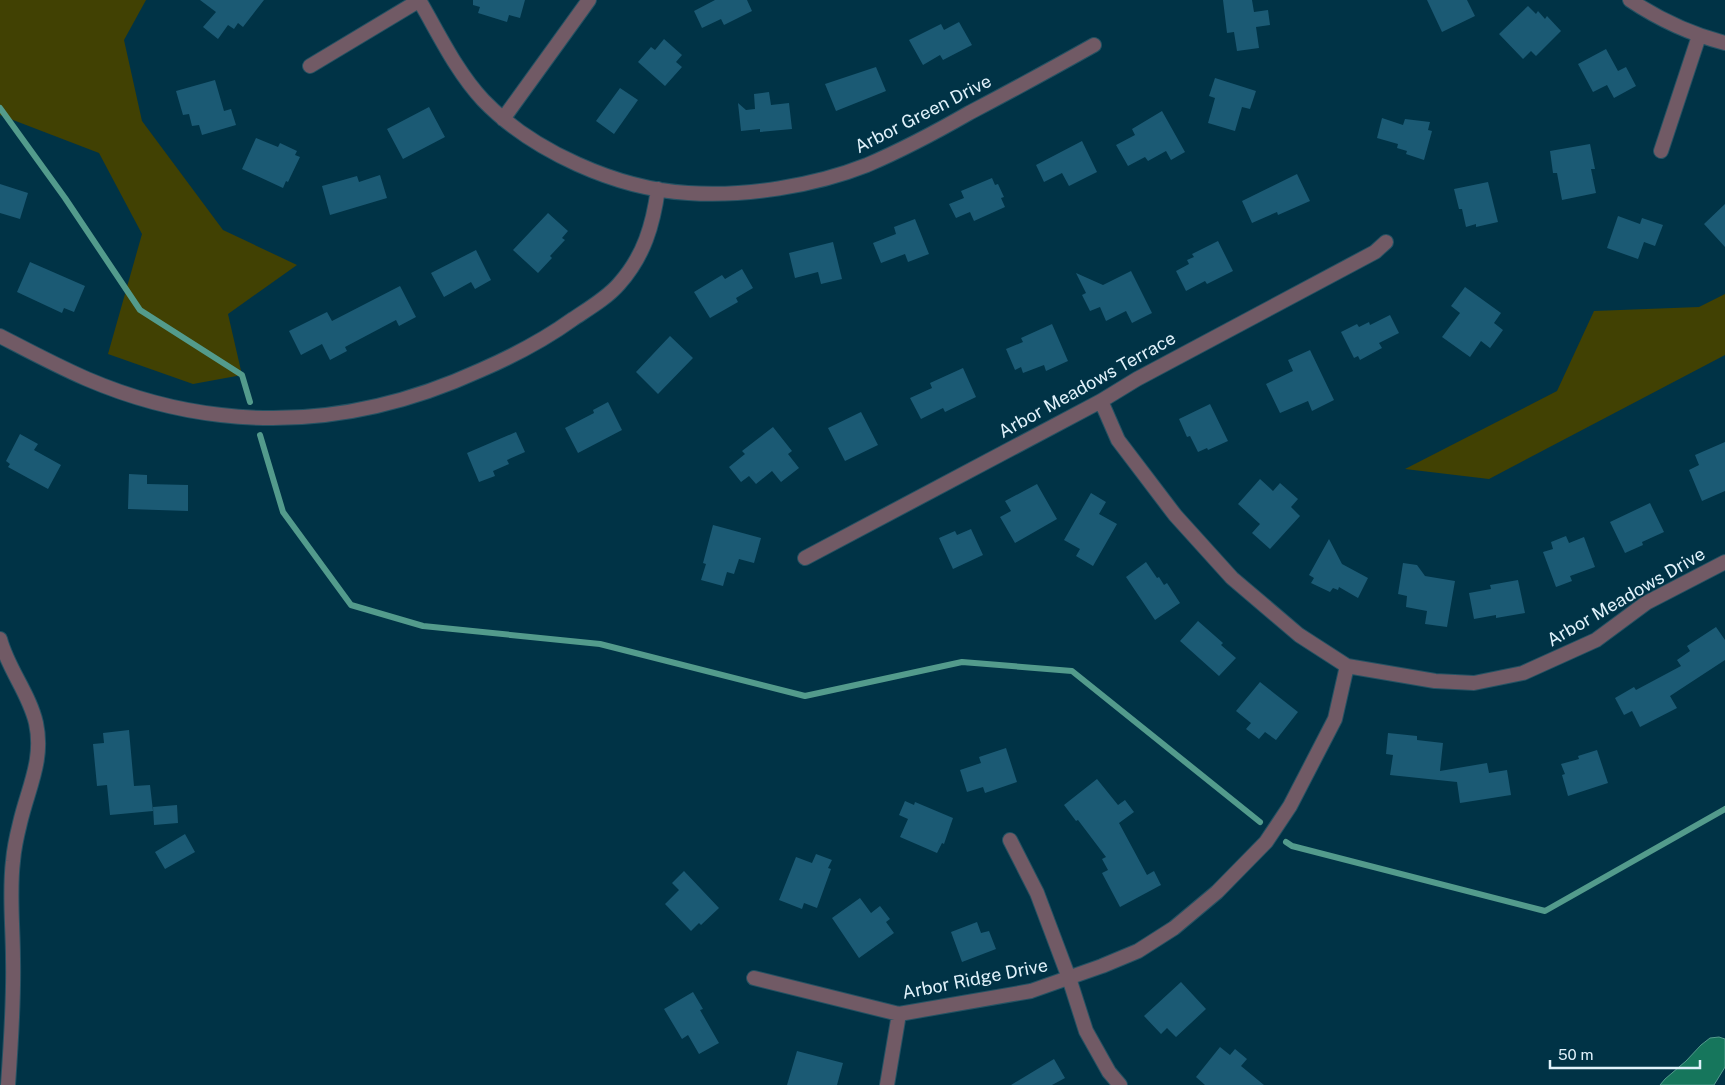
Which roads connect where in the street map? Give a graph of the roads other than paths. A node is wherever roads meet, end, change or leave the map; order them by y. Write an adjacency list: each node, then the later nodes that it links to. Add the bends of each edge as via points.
1 (419, 0): 7 (street); 8 (street, Arbor Green Drive, via 460,72)
2 (589, 0): 8 (street)
3 (1630, 0): 4 (street, via 1651,14)
4 (1699, 36): 5 (street); 9 (street)
5 (1725, 43)
6 (1094, 45): 10 (street, Arbor Green Drive, via 913,144 817,182 736,192 688,193)
7 (310, 66)
8 (503, 119): 10 (street, Arbor Green Drive, via 563,158 603,174)
9 (1661, 151)
10 (658, 189): 12 (street, via 647,238 619,285 607,295 557,331 512,356 448,385 403,401 356,412 260,419 182,409 88,380)
11 (1386, 242): 13 (street, Arbor Meadows Terrace, via 1375,252 1137,378)
12 (0, 336)
13 (1100, 401): 14 (street, Arbor Meadows Terrace); 17 (street, Arbor Meadows Drive, via 1118,440 1175,515 1232,578 1299,635)
14 (805, 558)
15 (1725, 562): 17 (street, Arbor Meadows Drive, via 1646,603 1596,640 1523,673 1474,683 1435,681)
16 (0, 639): 22 (street, via 3,653 29,701 36,723 38,746 36,769 20,822 13,860 14,961)
17 (1347, 666): 20 (street, Arbor Ridge Drive, via 1335,720 1290,806 1266,842 1217,892 1174,928 1138,951)
18 (1010, 840): 20 (street, via 1037,893)
19 (754, 978): 21 (street, Arbor Ridge Drive)
20 (1069, 978): 21 (street, Arbor Ridge Drive, via 1031,991); 24 (street, via 1086,1031)
21 (899, 1014): 23 (street)
22 (8, 1085)
23 (887, 1085)
24 (1120, 1085)

